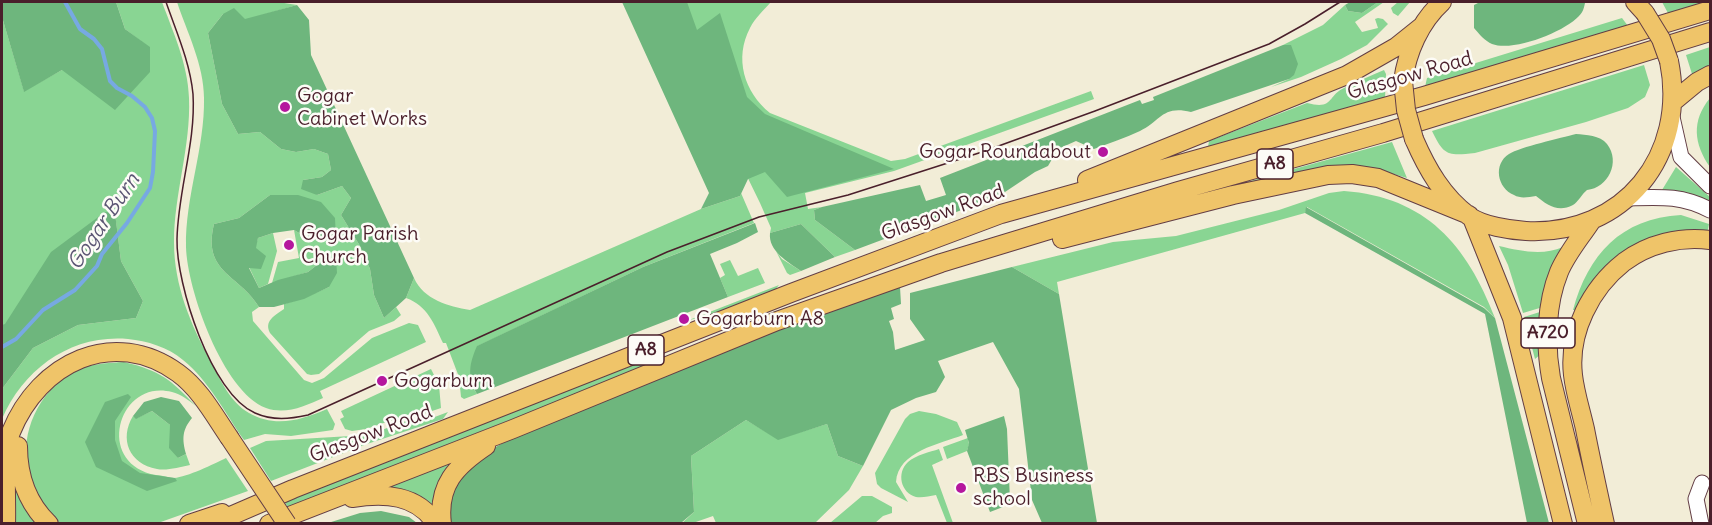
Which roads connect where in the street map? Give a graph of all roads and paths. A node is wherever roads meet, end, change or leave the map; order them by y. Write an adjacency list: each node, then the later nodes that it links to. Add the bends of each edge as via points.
1 (1442, 2): 4 (main road)
2 (1640, 7): 7 (main road, bridge, via 1661,39 1669,61)
3 (1710, 10): 11 (main road, Glasgow Road / A8, via 1424,96)
4 (1421, 27): 11 (main road, via 1396,47 1347,75); 12 (main road, bridge, via 1403,81 1406,110 1414,139 1430,172)
5 (1710, 32): 15 (main road, A8, via 964,256)
6 (1710, 75): 7 (main road, via 1696,82)
7 (1673, 109): 8 (street, via 1682,157); 9 (main road, via 1659,158)
8 (1710, 186)
9 (1628, 198): 10 (street, via 1680,198); 13 (main road)
10 (1710, 210)
11 (1001, 214): 19 (main road, Glasgow Road / A8)
12 (1470, 217): 13 (main road, via 1518,230 1544,232); 15 (main road, via 1378,178 1328,175 1222,198); 29 (main road, A720, via 1512,318)
13 (1592, 220): 30 (main road, A720, via 1559,272 1547,337 1551,378)
14 (1710, 240): 31 (main road, A720, via 1671,241 1629,258 1596,291 1581,321 1573,374)
15 (840, 298): 17 (main road, A8)
16 (22, 411): 21 (main road, via 10,432); 22 (main road, via 20,469 28,495); 26 (main road, bridge, via 42,383 64,365 93,354 122,352 152,358 180,374 202,397)
17 (513, 429): 20 (main road, A8); 28 (main road, via 458,468 444,492)
18 (1702, 483): 32 (street, via 1696,499)
19 (293, 489): 23 (main road); 24 (main road, Glasgow Road / A8)
20 (304, 510): 25 (main road, A8); 27 (main road, via 348,498 392,496 422,507)
21 (6, 524)
22 (49, 524)
23 (189, 524)
24 (212, 524)
25 (269, 524)
26 (287, 524)
27 (436, 524)
28 (442, 524)
29 (1563, 524)
30 (1587, 524)
31 (1605, 524)
32 (1701, 524)

